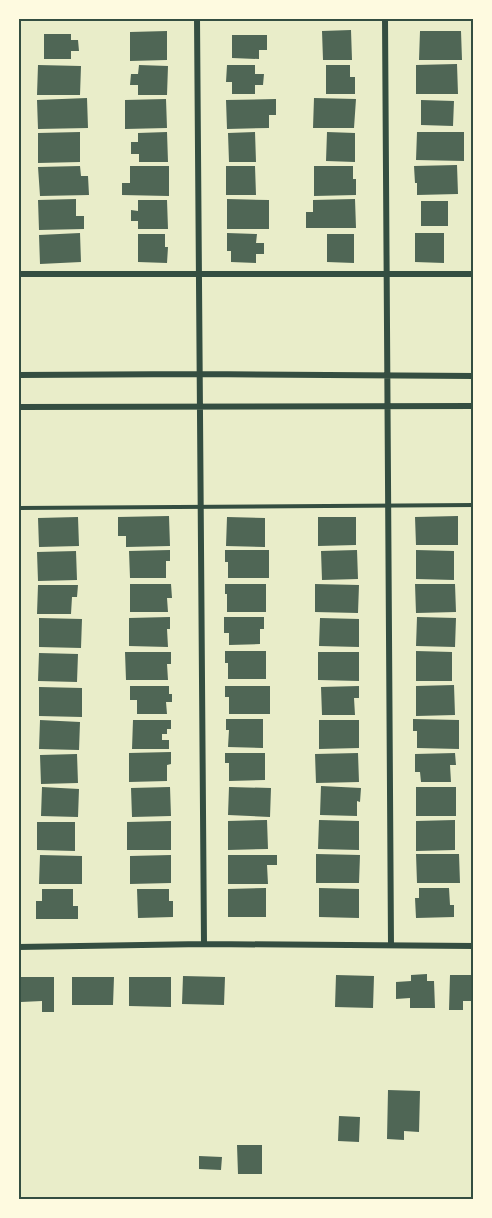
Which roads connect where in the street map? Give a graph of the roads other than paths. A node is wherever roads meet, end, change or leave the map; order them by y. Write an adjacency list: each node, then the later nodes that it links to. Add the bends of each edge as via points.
1 (197, 18): 3 (street)
2 (385, 18): 5 (street)
3 (199, 273): 4 (street); 5 (street); 7 (street)
4 (18, 274)
5 (386, 274): 6 (street); 9 (street)
6 (474, 274)
7 (199, 374): 8 (street); 9 (street); 11 (street)
8 (18, 375)
9 (387, 376): 10 (street); 12 (street)
10 (474, 376)
11 (199, 406): 12 (street); 14 (street); 18 (street)
12 (387, 406): 13 (street); 15 (street)
13 (474, 406)
14 (18, 407)
15 (388, 506): 16 (lane); 18 (lane); 20 (street)
16 (474, 506)
17 (18, 508): 18 (lane)
18 (200, 508): 19 (street)
19 (204, 944): 20 (street); 22 (street)
20 (391, 945): 21 (street)
21 (474, 946)
22 (18, 947)

